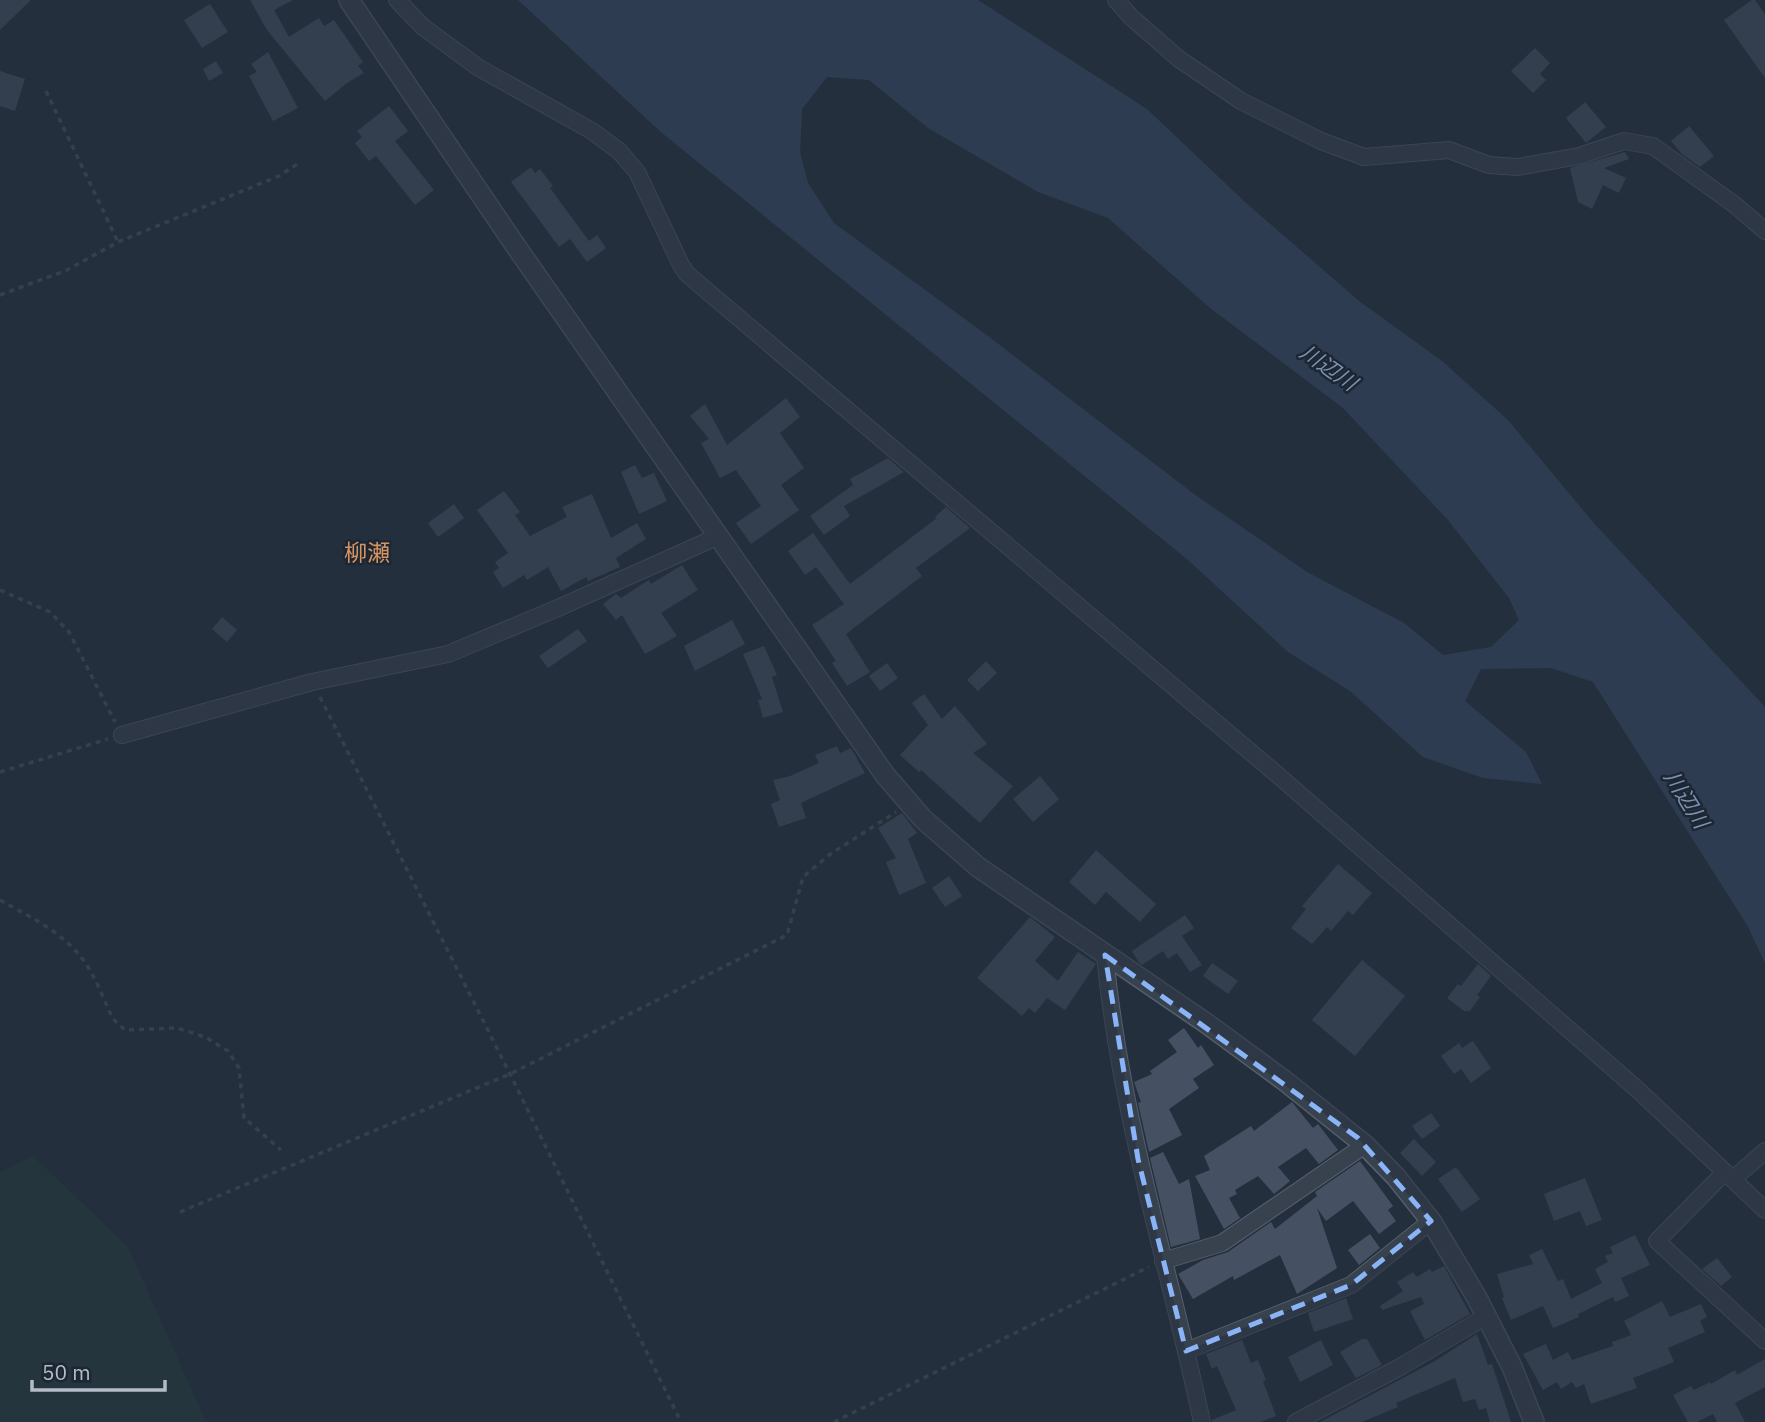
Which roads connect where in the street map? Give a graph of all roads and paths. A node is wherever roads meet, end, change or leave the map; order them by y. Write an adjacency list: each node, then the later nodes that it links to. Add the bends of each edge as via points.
1 (349, 0): 9 (street)
2 (397, 0): 21 (street, via 423,27 479,68 619,151 638,172 687,274 1280,777 1638,1090)
3 (1116, 0): 6 (street, via 1179,59 1241,101 1364,157 1449,150 1489,165 1518,167 1579,156 1624,141 1653,146)
4 (46, 91): 7 (path)
5 (299, 163): 7 (path, via 279,176)
6 (1765, 231)
7 (118, 242): 8 (path, via 67,270)
8 (0, 295)
9 (719, 536): 11 (street, via 448,654); 14 (street, via 832,702)
10 (0, 590): 12 (path, via 50,612 69,632)
11 (312, 682): 12 (street); 17 (path)
12 (122, 735): 13 (path)
13 (0, 772)
14 (909, 803): 16 (street, via 978,867); 17 (path, via 803,877 787,935)
15 (0, 901): 19 (path, via 68,943 85,962 118,1026 125,1030 177,1028 228,1051 239,1068 244,1118)
16 (1105, 955): 18 (street, via 1285,1081); 25 (street, via 1138,1159)
17 (510, 1074): 23 (path); 29 (path)
18 (1365, 1145): 24 (street); 25 (street, via 1222,1243)
19 (281, 1150)
20 (1759, 1156): 21 (street)
21 (1729, 1176): 22 (street); 27 (street, via 1657,1241)
22 (1765, 1210)
23 (180, 1212)
24 (1431, 1222): 26 (street); 28 (street, via 1351,1285)
25 (1163, 1261): 28 (street); 30 (path)
26 (1485, 1317): 32 (street); 33 (street)
27 (1765, 1341)
28 (1186, 1351): 31 (street)
29 (681, 1422)
30 (834, 1422)
31 (1202, 1422)
32 (1296, 1422)
33 (1534, 1422)

